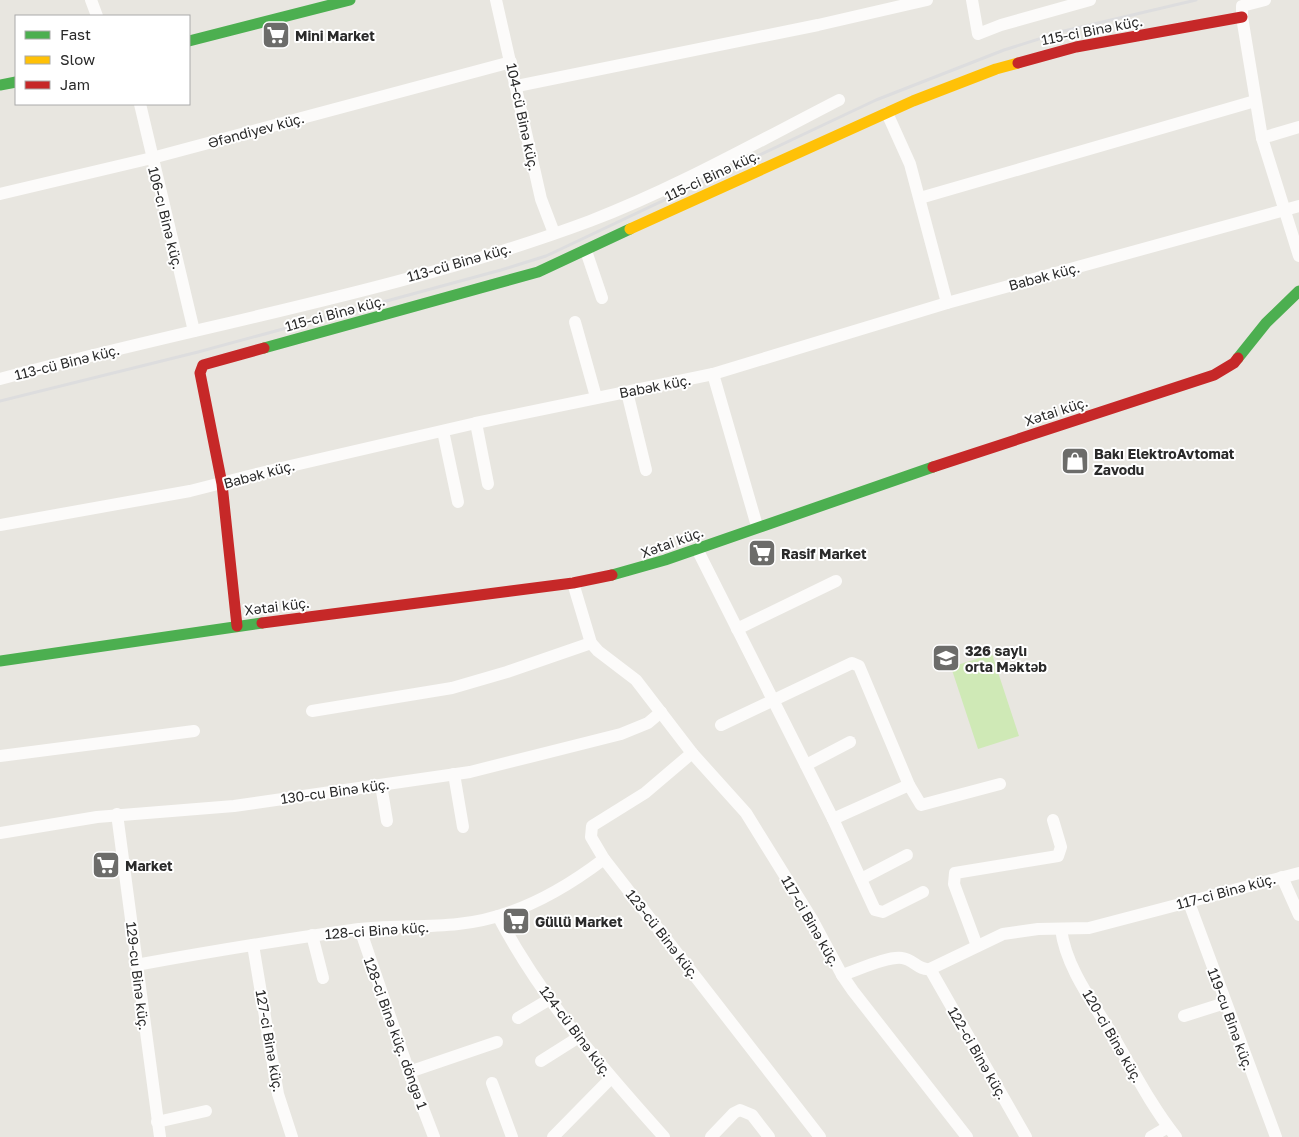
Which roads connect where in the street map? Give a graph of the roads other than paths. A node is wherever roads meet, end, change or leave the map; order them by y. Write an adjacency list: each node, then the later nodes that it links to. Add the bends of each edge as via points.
1 (92, 0): 9 (street)
2 (350, 0): 8 (street)
3 (496, 0): 12 (street, 104-cü Binə küç.)
4 (927, 0): 15 (street)
5 (972, 0): 6 (street, via 978,34)
6 (1087, 0)
7 (1265, 0): 10 (street, via 1242,6)
8 (303, 6): 11 (street)
9 (97, 15)
10 (1242, 17): 17 (street); 19 (street, 115-ci Binə küç., via 1047,54 996,69)
11 (190, 41)
12 (511, 62): 15 (street, 104-cü Binə küç.); 22 (street, Əfəndiyev küç.)
13 (15, 82): 14 (street)
14 (0, 85)
15 (517, 86): 27 (street, 104-cü Binə küç., via 541,199)
16 (839, 100): 27 (street, 113-cü Binə küç., via 645,199)
17 (1256, 101): 21 (street); 24 (street)
18 (140, 105): 22 (street, 106-cı Binə küç.)
19 (887, 113): 24 (street, via 910,164); 28 (street, 115-ci Binə küç., via 725,184)
20 (1299, 127): 21 (street)
21 (1262, 138): 26 (street)
22 (152, 158): 23 (street, Əfəndiyev küç.); 34 (street, 106-cı Binə küç.)
23 (0, 194)
24 (920, 198): 32 (street)
25 (1299, 206): 26 (street, Babək küç.)
26 (1283, 210): 29 (street); 32 (street, Babək küç.)
27 (554, 233): 34 (street, 113-cü Binə küç., via 468,261)
28 (586, 251): 31 (street); 42 (street, 115-ci Binə küç., via 538,272 203,365 200,373)
29 (1299, 256)
30 (1299, 291): 46 (street, Xətai küç., via 1266,323 1234,363 1214,375)
31 (602, 298)
32 (947, 303): 35 (street, Babək küç.)
33 (575, 322): 38 (street)
34 (194, 331): 36 (street, 113-cü Binə küç.)
35 (713, 374): 37 (street, Babək küç.); 46 (street)
36 (0, 379)
37 (627, 392): 38 (street, Babək küç.); 41 (street)
38 (596, 397): 39 (street, Babək küç.)
39 (476, 423): 40 (street, Babək küç.); 43 (street)
40 (443, 431): 42 (street, Babək küç.); 44 (street)
41 (646, 470)
42 (222, 484): 45 (street, Babək küç.); 50 (street)
43 (488, 484)
44 (458, 502)
45 (0, 525)
46 (757, 526): 47 (street, Xətai küç.)
47 (697, 549): 49 (street, Xətai küç., via 626,573); 51 (street)
48 (836, 581): 51 (street)
49 (573, 583): 50 (street, Xətai küç.); 52 (street, 117-ci Binə küç.)
50 (237, 626): 53 (street, Xətai küç.)
51 (737, 629): 54 (street)
52 (591, 642): 55 (street, via 452,688); 56 (street, 117-ci Binə küç., via 636,680)
53 (0, 662)
54 (773, 700): 57 (street); 62 (street); 66 (street, via 847,664 857,664)
55 (312, 711)
56 (662, 712): 60 (street, 117-ci Binə küç.); 63 (street, 130-cu Binə küç., via 648,723 621,734 494,767)
57 (721, 725)
58 (194, 732): 61 (street)
59 (850, 742): 62 (street)
60 (692, 753): 74 (street, 123-cü Binə küç., via 645,793 592,826 591,837); 89 (street, 117-ci Binə küç., via 749,818 813,921)
61 (0, 756)
62 (806, 765): 68 (street)
63 (454, 774): 65 (street, 130-cu Binə küç.); 71 (street)
64 (1000, 784): 66 (street, via 925,805 918,802)
65 (381, 785): 67 (street, 130-cu Binə küç., via 234,806); 70 (street)
66 (909, 785): 68 (street)
67 (118, 814): 72 (street, 130-cu Binə küç.); 87 (street, 129-cu Binə küç.)
68 (833, 819): 77 (street)
69 (1053, 820): 86 (street, via 1061,847 1058,856 955,873 954,884)
70 (387, 821)
71 (463, 827)
72 (0, 833)
73 (907, 855): 77 (street)
74 (604, 859): 81 (street, 128-ci Binə küç., via 560,889); 112 (street, 123-cü Binə küç.)
75 (1299, 872): 76 (street, 117-ci Binə küç.)
76 (1282, 876): 79 (street, 117-ci Binə küç.); 80 (street)
77 (861, 879): 78 (street, via 875,910 879,912)
78 (923, 892)
79 (1188, 900): 83 (street, 117-ci Binə küç., via 1089,928); 92 (street, 119-cu Binə küç.)
80 (1299, 915)
81 (498, 916): 82 (street, 128-ci Binə küç., via 458,924); 91 (street, 124-cü Binə küç.)
82 (360, 929): 84 (street, 128-ci Binə küç.); 98 (street, 128-ci Binə küç. döngə 1)
83 (1061, 930): 86 (street, 117-ci Binə küç., via 1038,929 1003,934); 103 (street, 120-ci Binə küç., via 1065,952 1080,980)
84 (312, 935): 85 (street, 128-ci Binə küç.); 90 (street)
85 (253, 945): 87 (street, 128-ci Binə küç.); 105 (street, 127-ci Binə küç., via 278,1094)
86 (977, 946): 88 (street, 117-ci Binə küç.)
87 (136, 965): 102 (street, 129-cu Binə küç.)
88 (930, 969): 89 (street, 117-ci Binə küç., via 921,968 906,959 894,958); 114 (street, 122-ci Binə küç.)
89 (842, 975): 113 (street)
90 (323, 978)
91 (550, 999): 94 (street); 95 (street, 124-cü Binə küç.)
92 (1225, 1003): 93 (street); 116 (street, 119-cu Binə küç.)
93 (1184, 1016)
94 (518, 1018)
95 (579, 1037): 97 (street); 99 (street, 124-cü Binə küç.)
96 (497, 1042): 98 (street)
97 (541, 1061)
98 (409, 1072): 106 (street, 128-ci Binə küç. döngə 1)
99 (611, 1078): 108 (street); 109 (street, 124-cü Binə küç.)
100 (492, 1083): 107 (street)
101 (206, 1111): 102 (street)
102 (157, 1122): 104 (street, 129-cu Binə küç.)
103 (1172, 1132): 115 (street)
104 (160, 1137)
105 (292, 1137)
106 (434, 1137)
107 (512, 1137)
108 (553, 1137)
109 (664, 1137)
110 (711, 1137): 111 (street, via 740,1110 752,1115)
111 (769, 1137)
112 (820, 1137)
113 (967, 1137)
114 (1026, 1137)
115 (1151, 1137)
116 (1276, 1137)

